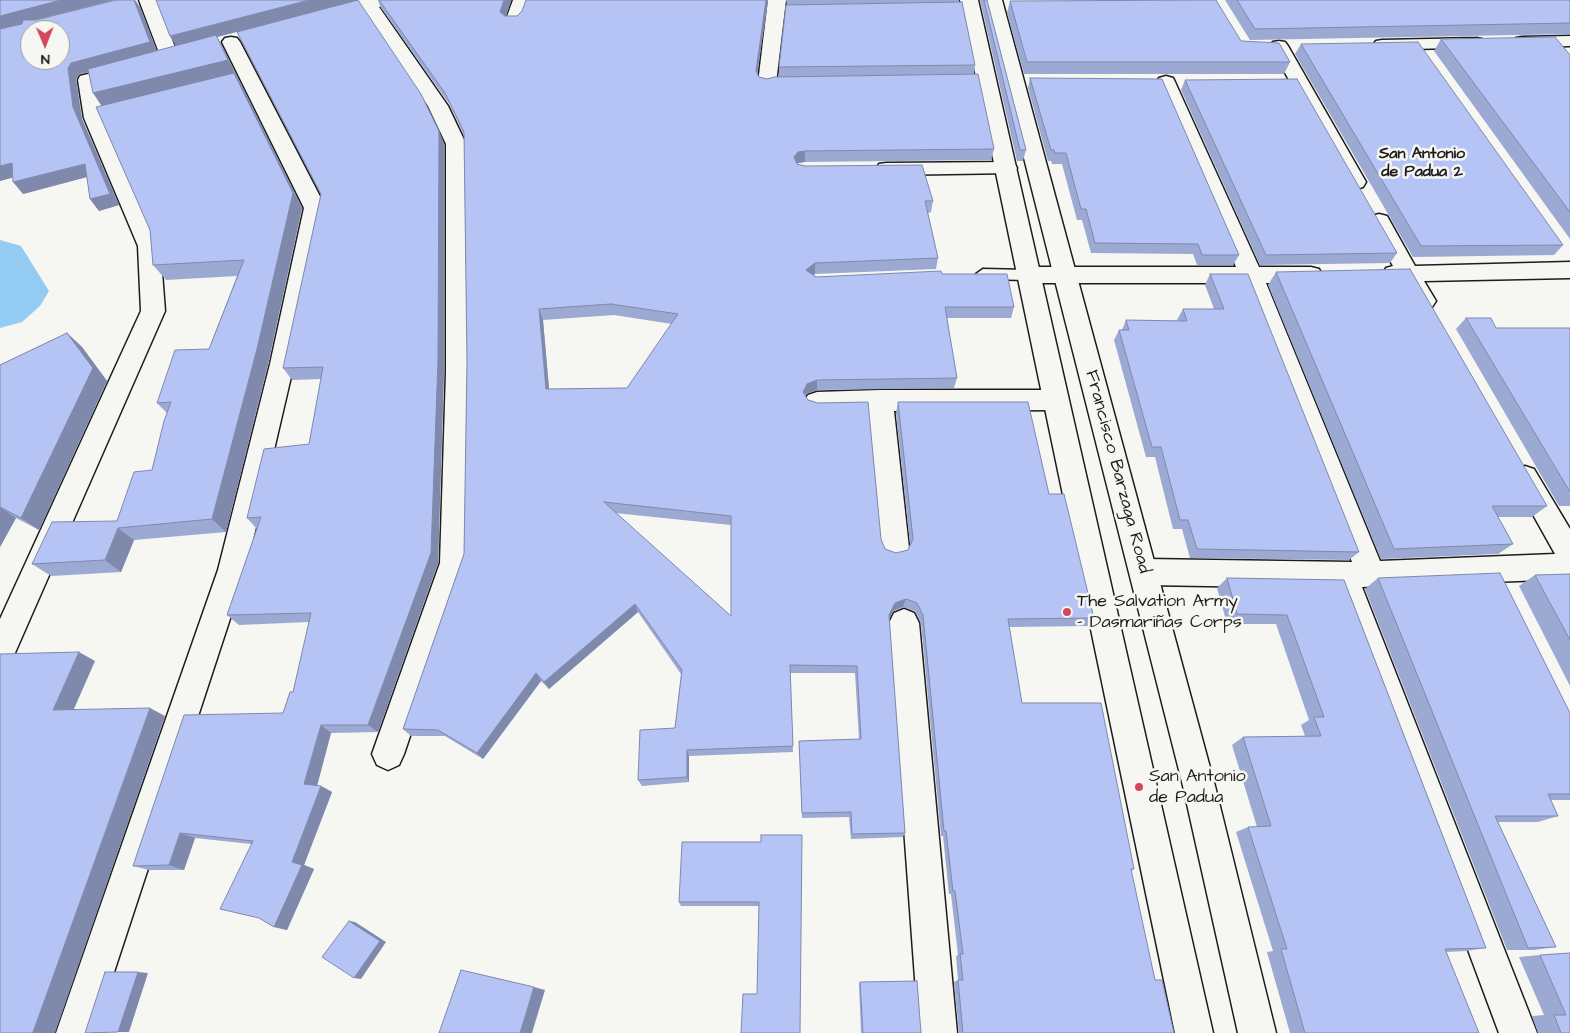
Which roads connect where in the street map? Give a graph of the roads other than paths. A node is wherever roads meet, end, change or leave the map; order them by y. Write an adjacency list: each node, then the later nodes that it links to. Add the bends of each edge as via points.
1 (522, 0): 8 (street)
2 (140, 1): 14 (street)
3 (373, 2): 7 (street); 39 (street, via 438,106 456,144 458,372 454,563)
4 (966, 4): 17 (street, via 981,80)
5 (999, 4): 24 (street, Francisco Barzaga Road, via 1023,80)
6 (779, 7): 16 (street)
7 (313, 20)
8 (514, 22)
9 (250, 37): 40 (street, via 223,44 240,81 315,208 282,364 232,570)
10 (1368, 45): 12 (street, via 1422,52 1499,42 1552,41)
11 (1279, 47): 22 (street, via 1289,81)
12 (1567, 48)
13 (187, 54): 14 (street)
14 (170, 58): 38 (street, via 87,80 103,115 149,246 153,311)
15 (1166, 82): 26 (street)
16 (772, 83)
17 (1007, 168): 18 (street); 23 (street)
18 (862, 169)
19 (1568, 259): 22 (street)
20 (971, 274): 23 (lane)
21 (1370, 274): 22 (street)
22 (1409, 274): 27 (street)
23 (1028, 275): 24 (street); 29 (street)
24 (1064, 275): 26 (street); 35 (street, Francisco Barzaga Road)
25 (1330, 275): 26 (street)
26 (1251, 276): 36 (street)
27 (1433, 316)
28 (880, 400): 29 (street); 30 (street); 32 (street)
29 (1055, 400): 42 (street)
30 (817, 402)
31 (1516, 462): 33 (street)
32 (895, 548)
33 (1570, 555)
34 (1570, 566): 36 (street, via 1499,582)
35 (1145, 572): 36 (street); 43 (street, Francisco Barzaga Road)
36 (1357, 575): 44 (street)
37 (904, 623): 41 (street)
38 (0, 652)
39 (388, 754)
40 (75, 1033)
41 (938, 1033)
42 (1194, 1033)
43 (1256, 1033)
44 (1518, 1033)

